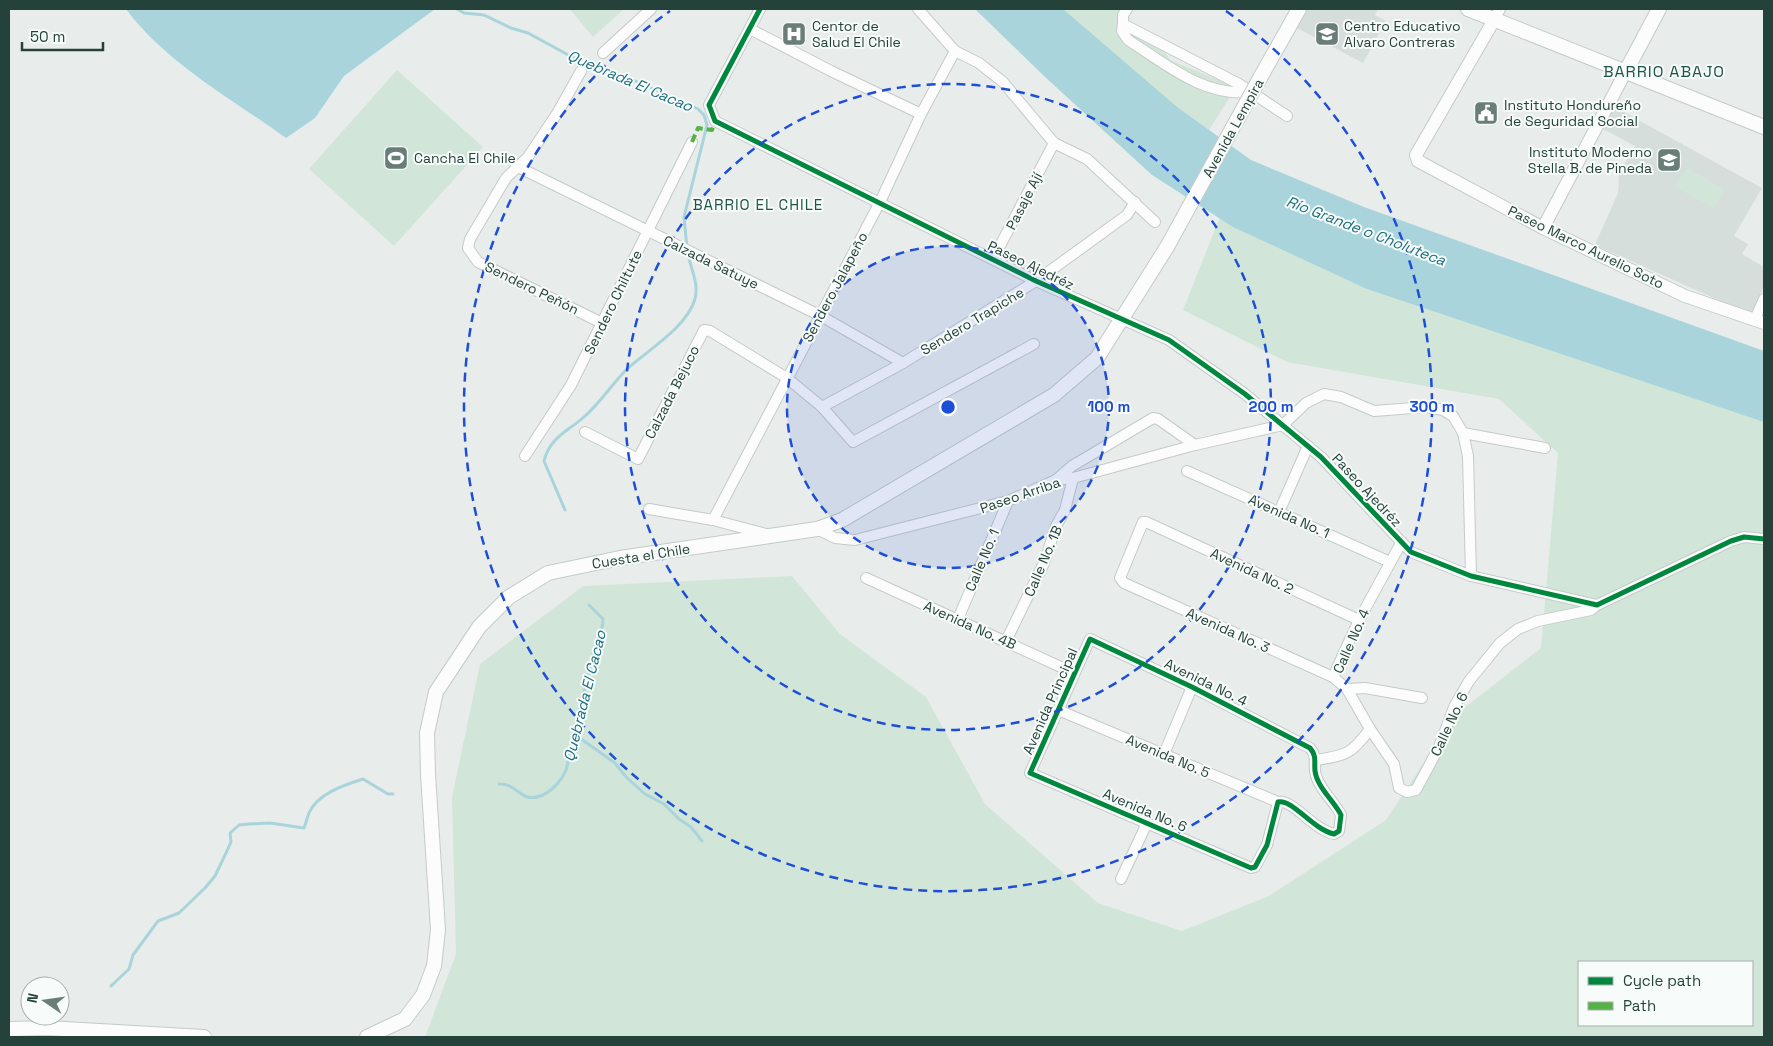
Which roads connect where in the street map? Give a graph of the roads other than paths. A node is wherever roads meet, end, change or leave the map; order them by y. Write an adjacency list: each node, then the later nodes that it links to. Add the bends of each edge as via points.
1 (651, 9): 12 (street)
2 (760, 9): 10 (street)
3 (918, 9): 11 (street)
4 (1126, 9): 9 (street)
5 (1299, 9): 27 (main road, Avenida Lempira, bridge)
6 (1468, 9): 8 (main road)
7 (1659, 9): 14 (main road)
8 (1497, 14): 14 (main road); 25 (street, Paseo Marco Aurelio Soto, via 1416,156 1418,161)
9 (1123, 24): 15 (street); 15 (street, via 1122,31 1128,40 1197,84 1230,92)
10 (750, 29): 16 (street); 22 (street, Paseo Ajedréz, via 709,105 715,121)
11 (955, 51): 16 (street, Sendero Jalapeño); 20 (street, via 979,63 1002,82)
12 (603, 53)
13 (581, 71): 21 (street, Sendero Peñón, via 528,157)
14 (1626, 71): 18 (main road); 25 (street)
15 (1251, 92): 17 (street)
16 (920, 114): 22 (street, Sendero Jalapeño)
17 (1287, 116)
18 (1764, 127)
19 (692, 142): 26 (street, Sendero Chiltute)
20 (1054, 142): 23 (street, via 1087,159); 28 (street, Pasaje Ají)
21 (516, 166): 26 (street, Calzada Satuye); 34 (street, Sendero Peñón, via 470,239 468,248 478,262)
22 (880, 202): 28 (street, Paseo Ajedréz); 31 (street, Sendero Jalapeño)
23 (1136, 202): 24 (street); 29 (street, Sendero Trapiche, via 1127,215)
24 (1155, 222)
25 (1543, 228): 33 (street, Paseo Marco Aurelio Soto, via 1685,296)
26 (648, 231): 31 (street, Calzada Satuye); 34 (street, Sendero Chiltute)
27 (1166, 247): 32 (main road, Cuesta el Chile)
28 (993, 259): 29 (street, Paseo Ajedréz)
29 (1036, 281): 32 (street, Paseo Ajedréz); 36 (street, Sendero Trapiche)
30 (1764, 299): 33 (street)
31 (820, 316): 36 (street, Calzada Satuye); 37 (street, Sendero Jalapeño)
32 (1121, 320): 39 (street, Paseo Ajedréz, via 1169,340); 53 (main road, Cuesta el Chile, via 1097,358 1054,395 842,520)
33 (1760, 321)
34 (602, 323): 45 (street, Sendero Chiltute, via 571,385)
35 (1034, 344): 38 (street, Calzada Bejuco, via 853,442)
36 (903, 363): 38 (street, Sendero Trapiche)
37 (787, 378): 38 (street, Calzada Bejuco); 40 (street, Calzada Bejuco, via 704,330 638,459); 52 (street, Sendero Jalapeño)
38 (822, 407)
39 (1283, 425): 41 (street, via 1306,404 1324,394 1341,397 1374,411 1426,407 1443,410 1453,416); 42 (street, Paseo Arriba); 43 (street, Paseo Ajedréz)
40 (585, 432)
41 (1464, 433): 44 (street); 58 (street, via 1468,456)
42 (1195, 445): 47 (street, Paseo Arriba); 48 (street, via 1153,418 1072,466)
43 (1308, 446): 51 (street); 56 (street, Paseo Ajedréz)
44 (1545, 448)
45 (525, 456)
46 (1187, 471): 51 (street, Avenida No. 1)
47 (1073, 478): 48 (street, Paseo Arriba); 65 (street, Calle No. 1B, via 1065,510 1056,526 1044,564)
48 (1056, 480): 49 (street, Paseo Arriba)
49 (1008, 501): 53 (street, Paseo Arriba, via 855,540 835,538); 62 (street, Calle No. 1)
50 (649, 509): 52 (street)
51 (1279, 512): 57 (street, Avenida No. 1)
52 (713, 520): 54 (street)
53 (817, 529): 54 (main road, Cuesta el Chile)
54 (772, 536): 81 (main road, Cuesta el Chile, via 620,558 548,573 509,597 479,627 436,692 428,733 438,930 434,966 424,995 405,1019)
55 (1764, 539): 61 (street, via 1744,537 1731,541)
56 (1401, 543): 57 (street, Calle No. 4); 58 (street, Paseo Ajedréz, via 1411,552)
57 (1390, 562): 63 (street, Calle No. 4)
58 (1471, 576): 61 (street, Paseo Ajedréz)
59 (866, 578): 62 (street, Avenida No. 4B)
60 (1124, 584): 63 (street, Avenida No. 2, via 1120,578 1143,522 1146,522); 67 (street, Avenida No. 3)
61 (1597, 605): 72 (street, Calle No. 6, via 1591,610 1538,621 1518,629 1500,643 1469,681 1454,706 1439,747 1416,790 1407,792 1399,788 1394,764)
62 (958, 619): 65 (street, Avenida No. 4B)
63 (1359, 620): 67 (street, Calle No. 4)
64 (1090, 639): 66 (street, Avenida Principal); 68 (street, Avenida No. 4)
65 (1006, 641): 66 (street, Avenida No. 4B)
66 (1074, 672): 71 (street, Avenida Principal)
67 (1333, 677): 69 (street, Calle No. 4)
68 (1192, 687): 73 (street); 74 (street, Avenida No. 4, via 1310,748)
69 (1347, 689): 70 (street, via 1365,688); 72 (street, Calle No. 4)
70 (1422, 698)
71 (1058, 710): 73 (street, Avenida No. 5); 75 (street, Avenida Principal)
72 (1370, 729): 74 (street, via 1356,748)
73 (1164, 754): 76 (street, Avenida No. 5)
74 (1316, 760): 76 (street, via 1315,771 1321,786 1341,816 1339,831 1334,834 1317,828 1290,803)
75 (1030, 773): 77 (street, Avenida No. 6)
76 (1278, 802): 77 (street, Avenida No. 6, via 1266,845 1256,867 1252,868)
77 (1147, 823): 78 (street)
78 (1121, 879)
79 (9, 1029): 80 (main road, via 47,1028)
80 (204, 1037)
81 (368, 1037)

